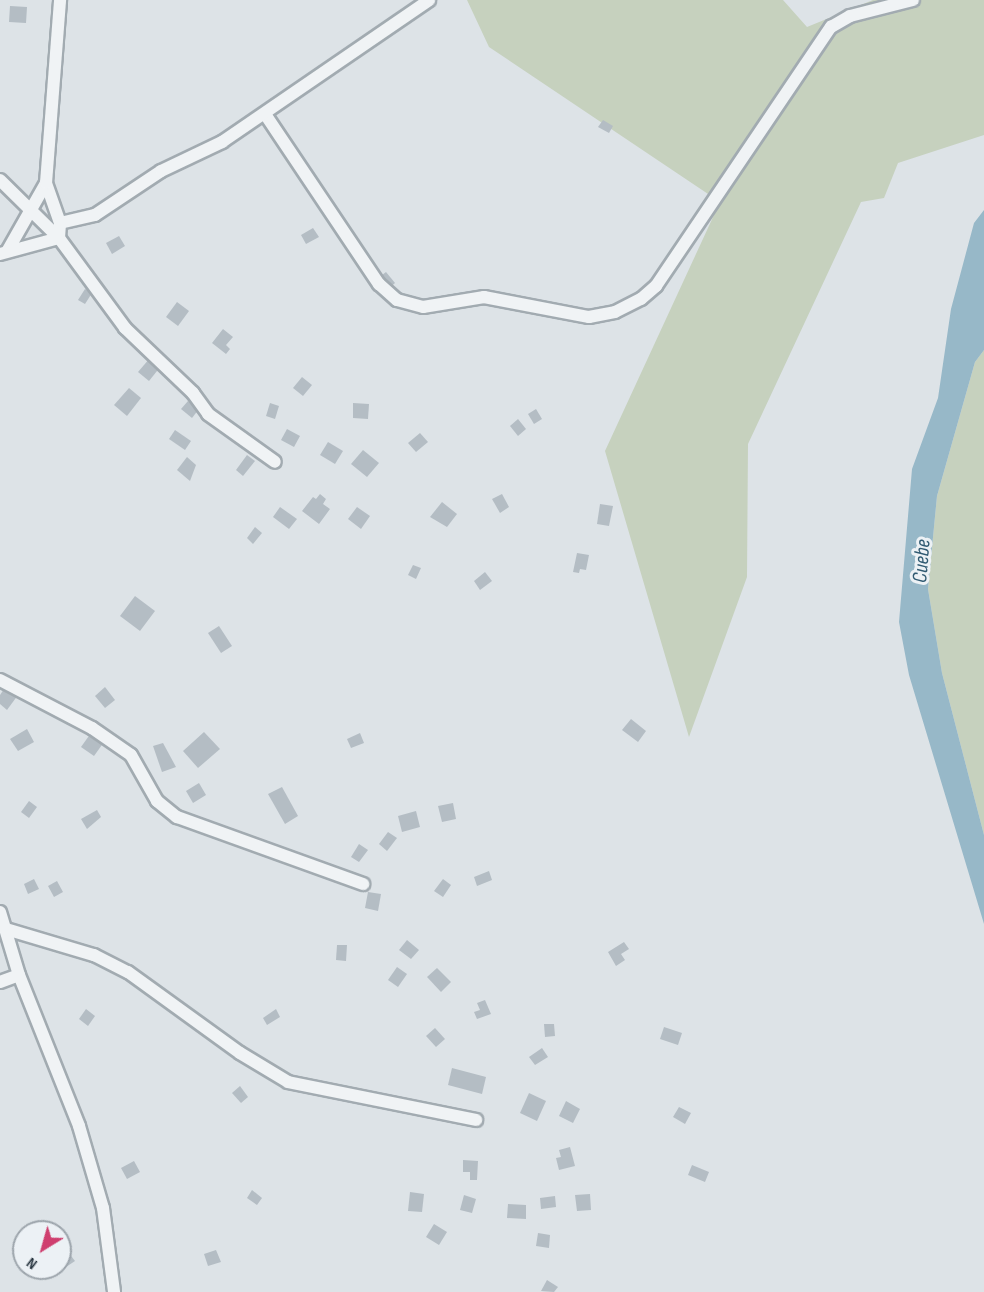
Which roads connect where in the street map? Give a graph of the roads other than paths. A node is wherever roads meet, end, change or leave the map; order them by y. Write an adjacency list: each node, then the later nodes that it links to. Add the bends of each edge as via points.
1 (60, 0): 6 (street)
2 (429, 0): 4 (street)
3 (913, 0): 4 (street, via 850,16 831,27 656,286 615,312 589,317 484,297 423,307 397,300 380,284)
4 (265, 114): 8 (street, via 222,142 161,171 95,215)
5 (0, 180): 7 (street)
6 (46, 183): 7 (street); 8 (street)
7 (29, 208): 9 (street); 10 (street)
8 (60, 223): 9 (street)
9 (58, 238): 10 (street); 11 (street, via 143,348 193,393 208,414)
10 (4, 252)
11 (275, 462)
12 (0, 680): 13 (street, via 92,728 131,755 158,801 177,817)
13 (363, 884)
14 (0, 912): 15 (street)
15 (6, 929): 16 (street); 18 (street, via 94,955 128,972 240,1053 288,1082)
16 (20, 975): 17 (street); 19 (street, via 79,1126 103,1208)
17 (0, 982)
18 (476, 1120)
19 (114, 1292)

